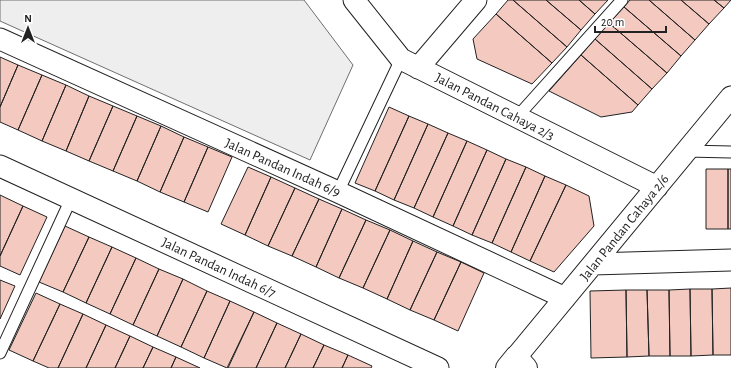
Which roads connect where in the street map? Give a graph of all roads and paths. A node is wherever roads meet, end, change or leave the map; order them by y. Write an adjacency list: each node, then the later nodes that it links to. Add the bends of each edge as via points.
1 (354, 0): 5 (street, Jalan Pandan Cahaya 2/3)
2 (476, 0): 5 (street)
3 (622, 0): 7 (lane)
4 (0, 39): 12 (street, Jalan Pandan Indah 6/9)
5 (409, 63): 7 (street, Jalan Pandan Cahaya 2/3); 12 (lane)
6 (731, 97): 8 (street, Jalan Pandan Cahaya 2/6)
7 (517, 117): 11 (street, Jalan Pandan Cahaya 2/3)
8 (686, 151): 9 (lane); 11 (street, Jalan Pandan Cahaya 2/6)
9 (731, 152)
10 (0, 166): 13 (street, Jalan Pandan Indah 6/7)
11 (657, 187): 15 (street, Jalan Pandan Cahaya 2/6)
12 (338, 192): 16 (street, Jalan Pandan Indah 6/9)
13 (71, 199): 17 (lane); 19 (street, Jalan Pandan Indah 6/7)
14 (731, 260): 15 (street)
15 (593, 264): 16 (street, Jalan Pandan Cahaya 2/6)
16 (565, 298): 18 (street, Jalan Pandan Cahaya 2/6)
17 (0, 353)
18 (517, 364)
19 (438, 368)

